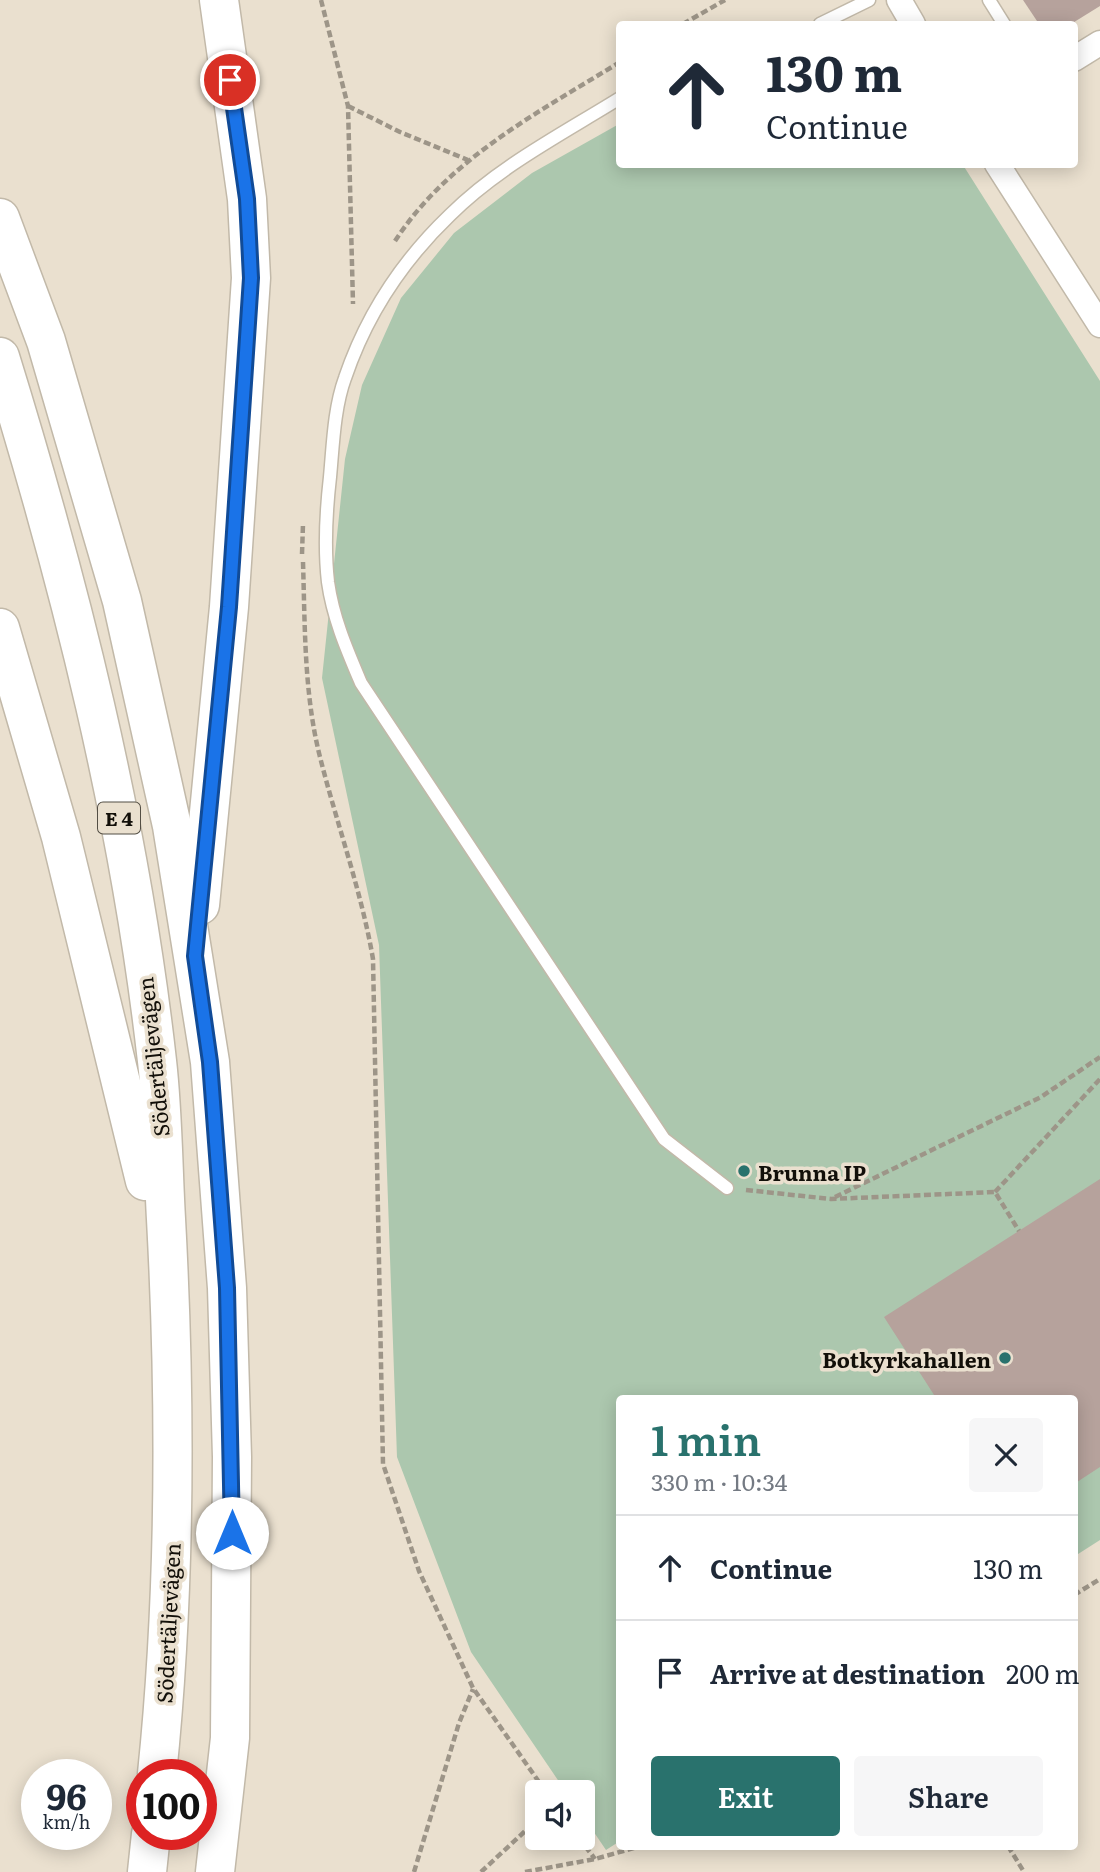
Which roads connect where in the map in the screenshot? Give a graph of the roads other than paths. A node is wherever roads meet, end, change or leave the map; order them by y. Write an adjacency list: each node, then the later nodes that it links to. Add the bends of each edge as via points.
1 (219, 0): 16 (highway, via 247,199 251,278 229,607)
2 (869, 0): 5 (lane)
3 (899, 0): 6 (street)
4 (989, 0): 7 (lane)
5 (826, 21)
6 (911, 21)
7 (1002, 21)
8 (1100, 43): 9 (street)
9 (1078, 57)
10 (616, 100): 17 (lane, via 499,173 451,214 408,260 372,317 344,380 332,451 325,525 328,584 341,636 368,694 664,1139)
11 (1001, 168): 13 (street)
12 (0, 218): 16 (highway, E 4, via 46,341 122,601 172,826)
13 (1100, 325)
14 (0, 357): 18 (highway, Södertäljevägen / E 4, via 75,614 124,840 157,1062)
15 (0, 628): 18 (highway, via 65,851 130,1108)
16 (195, 956): 22 (highway, E 4, via 211,1075 227,1288 232,1457 230,1738)
17 (727, 1188)
18 (170, 1291): 19 (highway, Södertäljevägen / E 4, via 174,1454)
19 (159, 1759)
20 (150, 1850): 21 (highway)
21 (148, 1872)
22 (215, 1872)

